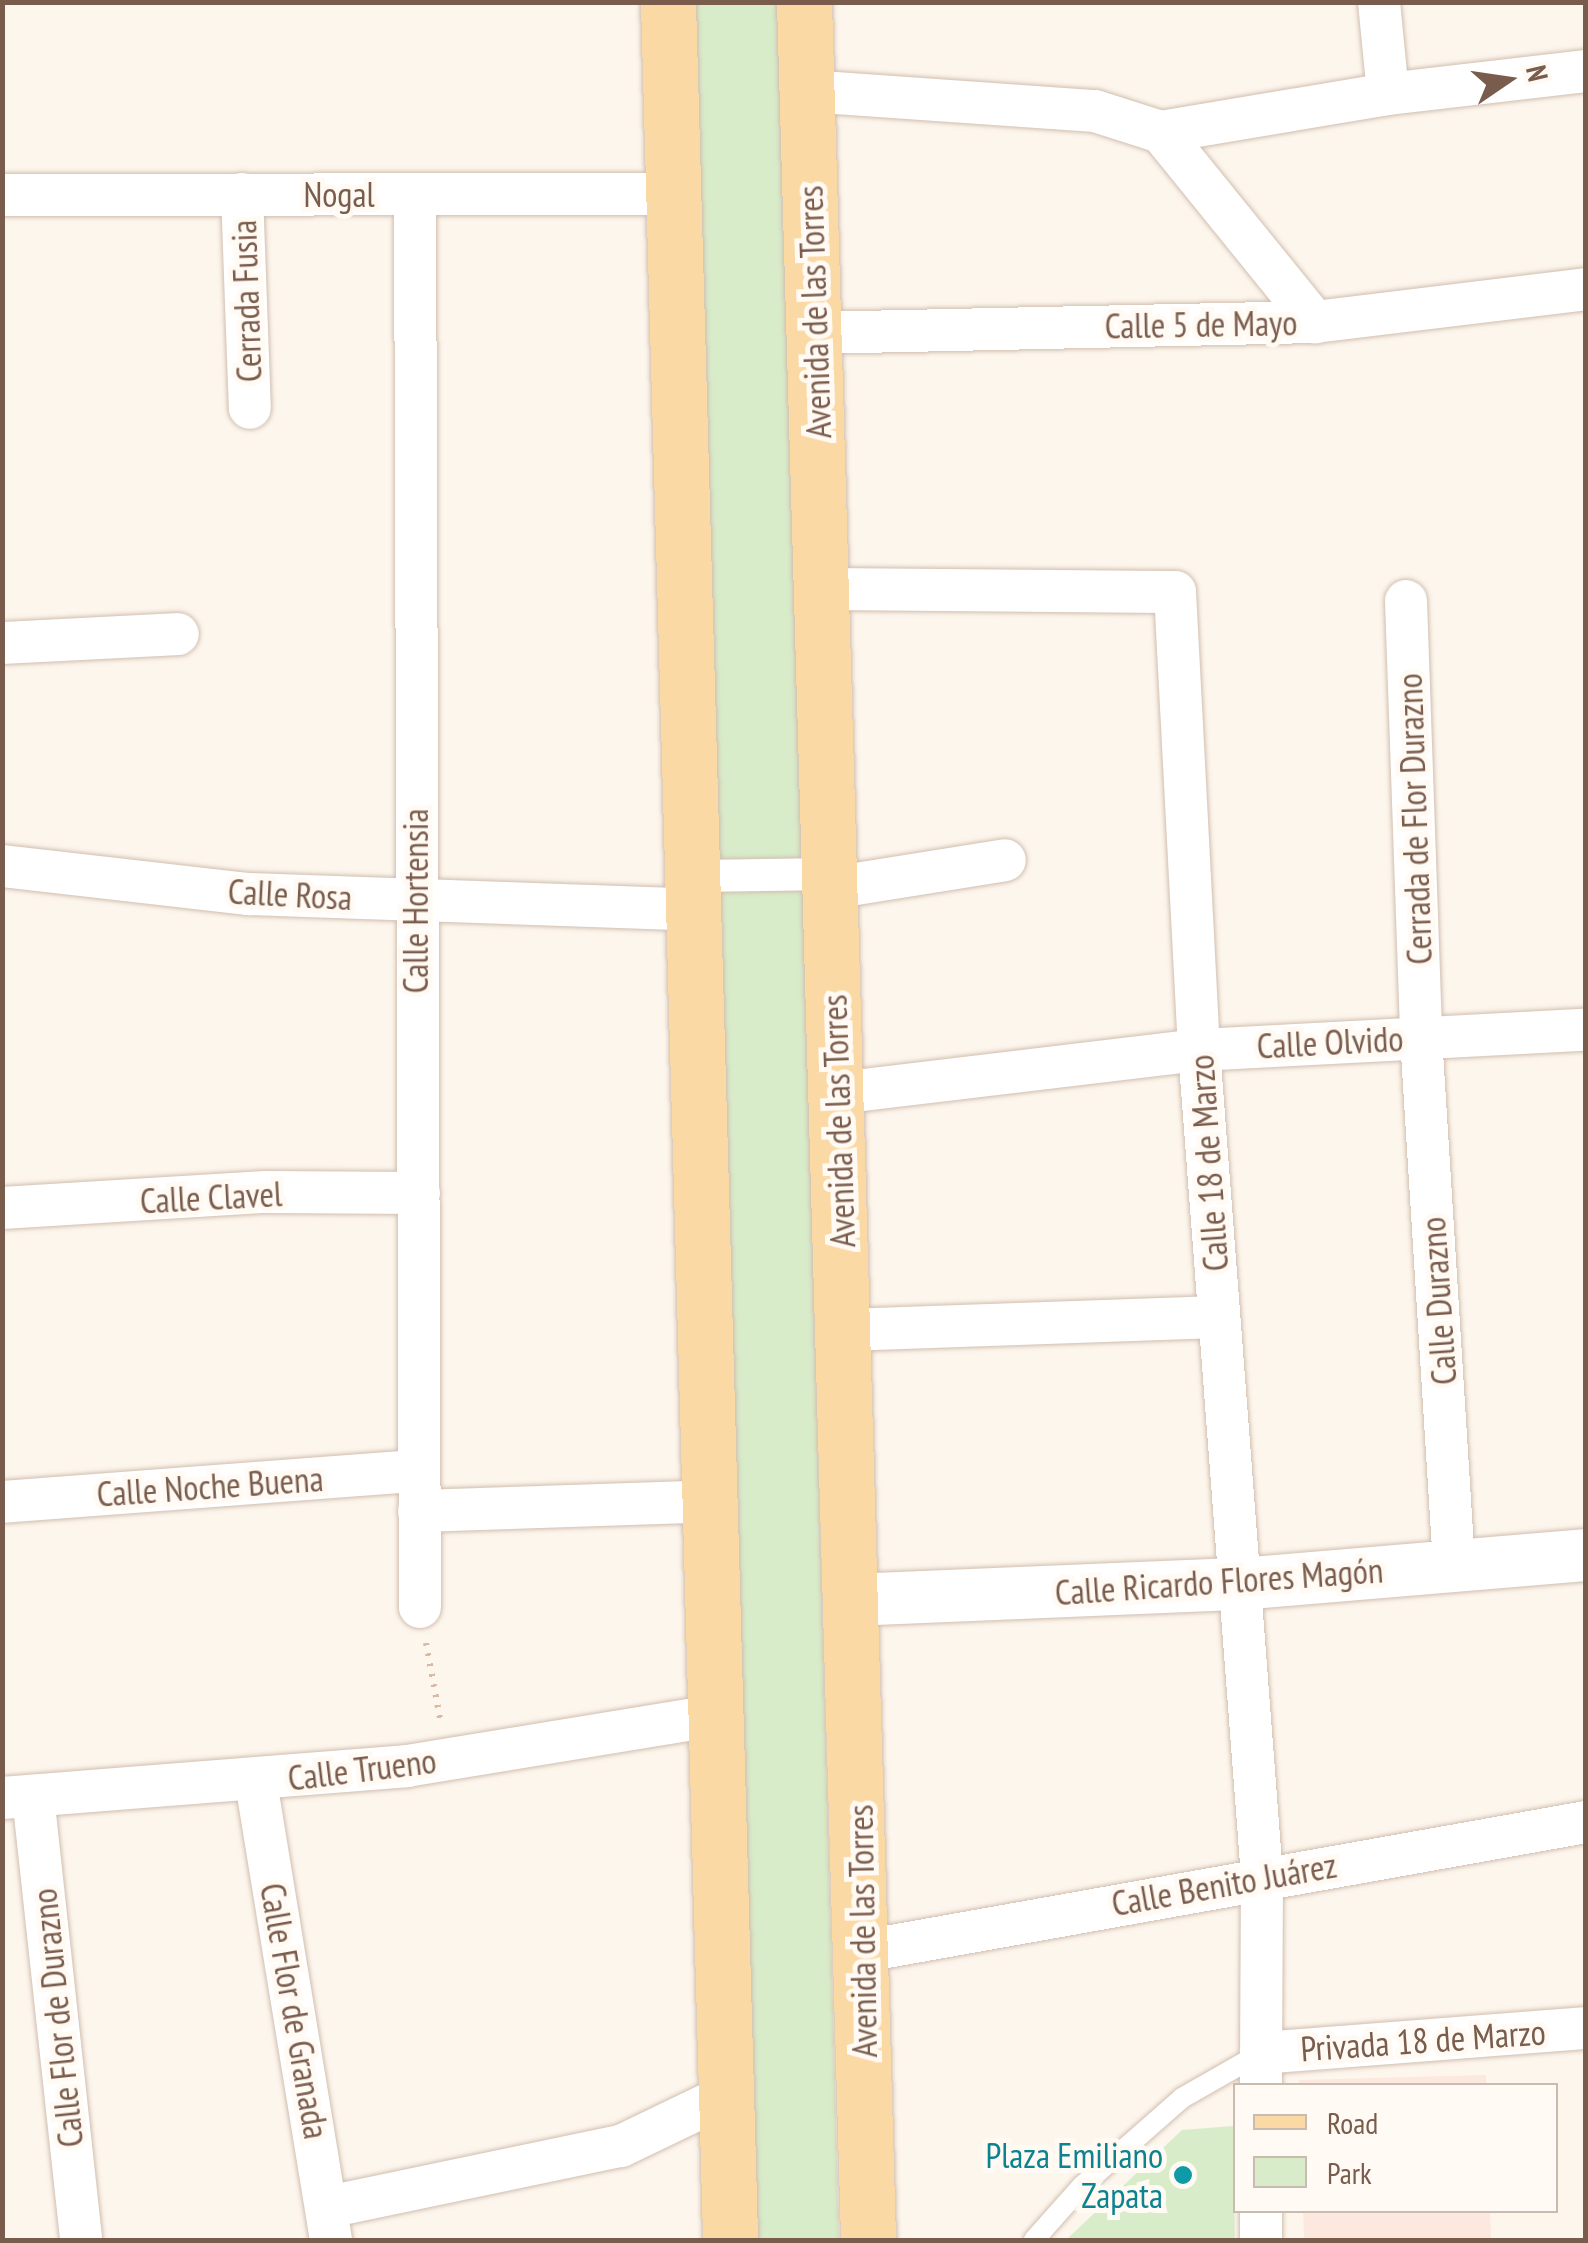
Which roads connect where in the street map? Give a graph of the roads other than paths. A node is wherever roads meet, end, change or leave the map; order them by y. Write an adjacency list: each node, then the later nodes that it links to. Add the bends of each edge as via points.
1 (668, 2): 10 (main road)
2 (804, 2): 5 (main road, Avenida de las Torres)
3 (1380, 2): 6 (street)
4 (1586, 70): 6 (street)
5 (806, 92): 7 (street, via 1096,111); 14 (main road, Avenida de las Torres)
6 (1388, 94): 7 (street)
7 (1161, 132): 13 (street)
8 (2, 194): 9 (street, Nogal)
9 (242, 194): 11 (street, Nogal); 15 (street, Cerrada Fusia)
10 (675, 194): 11 (street, Nogal); 23 (main road)
11 (414, 195): 24 (street, Calle Hortensia)
12 (1586, 289): 13 (street, Calle 5 de Mayo)
13 (1314, 322): 14 (street, Calle 5 de Mayo)
14 (814, 332): 16 (main road, Avenida de las Torres)
15 (250, 408)
16 (822, 589): 22 (main road, Avenida de las Torres); 27 (street, Calle 18 de Marzo, via 1175,592)
17 (1406, 601): 26 (street, Cerrada de Flor Durazno)
18 (178, 634): 19 (street)
19 (2, 643)
20 (1005, 860): 22 (street)
21 (2, 866): 24 (street, Calle Rosa, via 249,894)
22 (831, 881): 23 (street); 28 (main road, Avenida de las Torres)
23 (698, 893): 24 (street, Calle Rosa); 34 (main road)
24 (414, 900): 29 (street, Calle Hortensia)
25 (1586, 1030): 26 (street, Calle Olvido)
26 (1421, 1037): 27 (street, Calle Olvido); 37 (street, Calle Durazno)
27 (1199, 1050): 28 (street, Calle Olvido); 31 (street, Calle 18 de Marzo)
28 (838, 1093): 32 (main road, Avenida de las Torres)
29 (419, 1193): 30 (street, Calle Clavel, via 266,1192); 33 (street, Calle Hortensia)
30 (2, 1208)
31 (1219, 1317): 32 (street); 38 (street, Calle 18 de Marzo)
32 (845, 1330): 39 (main road, Avenida de las Torres)
33 (419, 1491): 34 (street, Calle Noche Buena); 35 (street, Calle Noche Buena); 40 (street, Calle Hortensia)
34 (714, 1501): 41 (main road)
35 (2, 1502)
36 (1586, 1555): 37 (street, Calle Ricardo Flores Magón)
37 (1454, 1565): 38 (street, Calle Ricardo Flores Magón)
38 (1240, 1584): 39 (street, Calle Ricardo Flores Magón); 45 (street, Calle 18 de Marzo)
39 (853, 1600): 46 (main road, Avenida de las Torres)
40 (420, 1608)
41 (720, 1715): 42 (street, Calle Trueno); 49 (main road)
42 (256, 1782): 43 (street, Calle Trueno); 51 (street, Calle Flor de Granada)
43 (18, 1797): 52 (street, Calle Flor de Durazno)
44 (1586, 1822): 45 (street, Calle Benito Juárez)
45 (1262, 1877): 46 (street, Calle Benito Juárez); 48 (street, Calle 18 de Marzo)
46 (864, 1951): 54 (main road, Avenida de las Torres)
47 (1586, 2028): 48 (street, Privada 18 de Marzo)
48 (1261, 2069): 55 (lane, via 1182,2098 1082,2186)
49 (729, 2094): 51 (street, via 621,2146); 53 (main road)
50 (1262, 2213): 56 (street)
51 (330, 2224)
52 (80, 2240)
53 (730, 2240)
54 (868, 2240)
55 (1034, 2240)
56 (1262, 2240)

